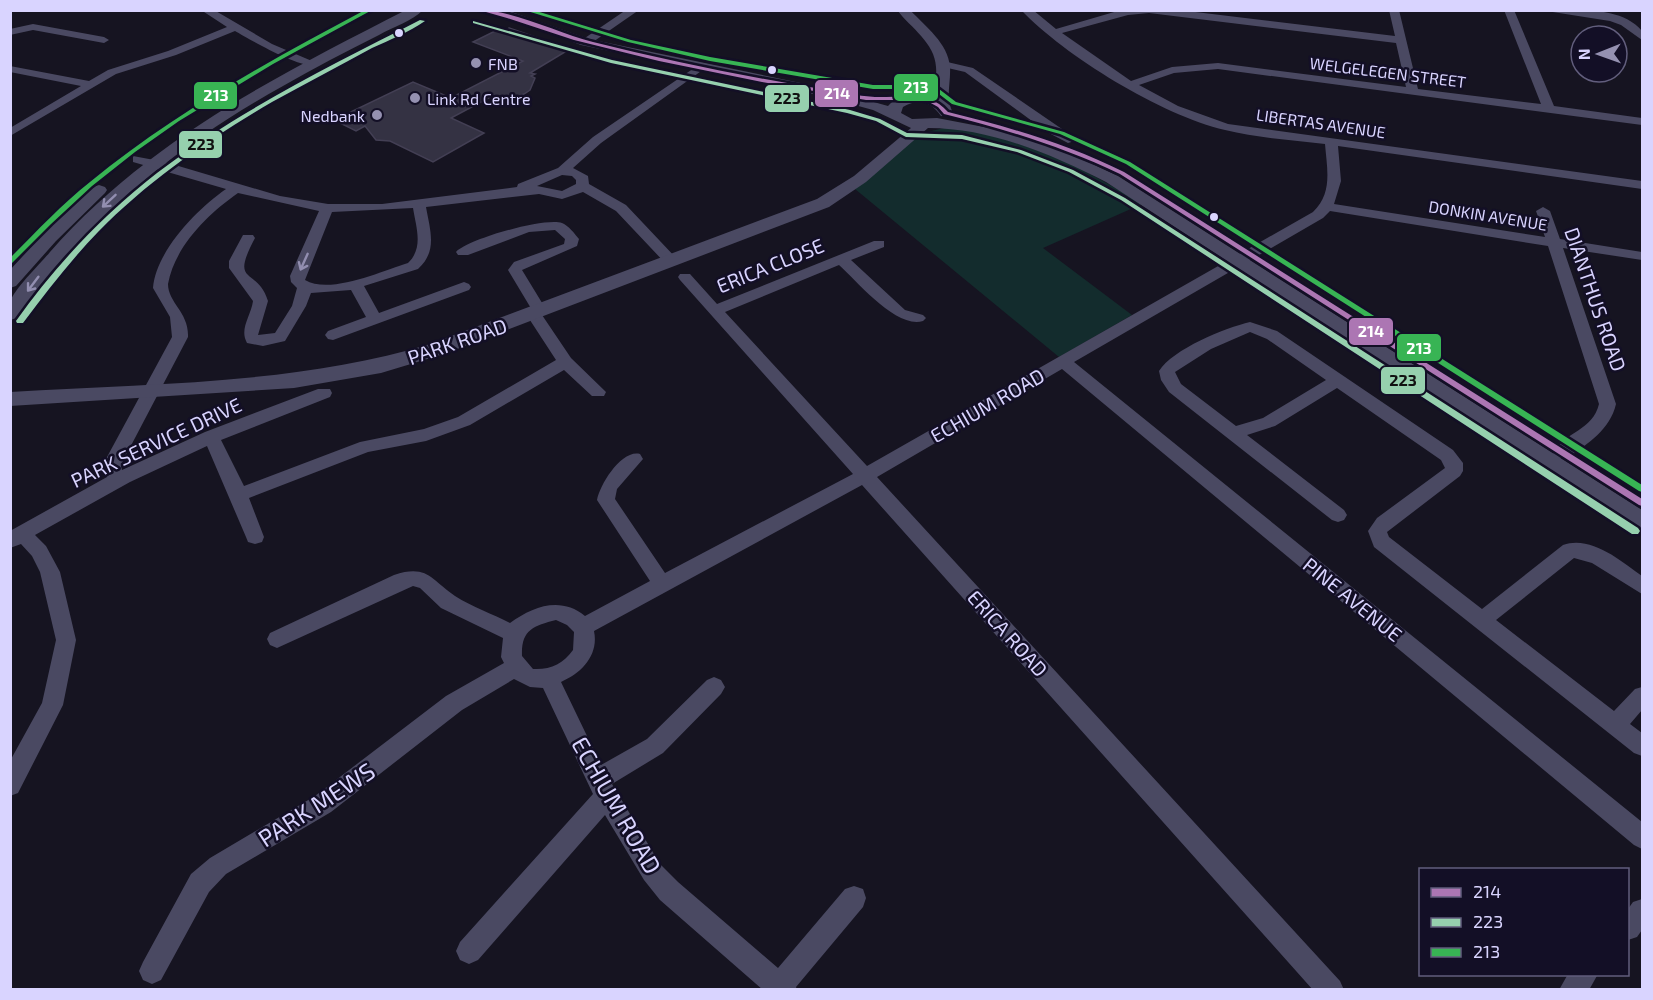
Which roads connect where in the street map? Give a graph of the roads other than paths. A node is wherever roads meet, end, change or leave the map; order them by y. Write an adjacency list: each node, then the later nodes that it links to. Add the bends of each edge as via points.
1 (206, 10): 14 (street)
2 (397, 10): 21 (street)
3 (417, 10): 21 (street)
4 (478, 10): 12 (street)
5 (634, 10): 20 (street)
6 (903, 10): 22 (street, via 931,40)
7 (1026, 10): 16 (street, LIBERTAS AVENUE)
8 (1150, 10): 16 (street, via 1127,12); 19 (street)
9 (1394, 10): 19 (street)
10 (1509, 10): 31 (street)
11 (1545, 10): 13 (street)
12 (494, 12): 20 (street)
13 (1634, 25): 17 (street)
14 (233, 28): 21 (street); 25 (street)
15 (10, 32): 18 (street, via 33,27)
16 (1052, 33): 27 (street, LIBERTAS AVENUE)
17 (1642, 38)
18 (104, 40)
19 (1399, 40): 29 (street)
20 (586, 42): 23 (street)
21 (308, 62): 42 (street)
22 (943, 64): 26 (street); 38 (street, via 969,70)
23 (700, 67): 28 (street); 35 (street)
24 (10, 69): 25 (street)
25 (88, 84): 37 (street)
26 (940, 84): 30 (street); 32 (street)
27 (1132, 84): 29 (street, WELGELEGEN STREET, via 1172,70 1208,66); 39 (street, LIBERTAS AVENUE, via 1198,119)
28 (820, 91): 30 (street, via 883,101); 33 (street, via 868,104)
29 (1413, 91): 31 (street, WELGELEGEN STREET)
30 (908, 99): 32 (street, via 930,99); 33 (street, PARK ROAD, via 895,105)
31 (1549, 109): 34 (street, WELGELEGEN STREET)
32 (937, 116): 33 (street); 43 (street, PARK ROAD); 58 (street, via 1076,160)
33 (897, 118): 43 (street, PARK ROAD, via 897,131)
34 (1642, 121)
35 (622, 122): 36 (street); 41 (street)
36 (636, 126)
37 (10, 133)
38 (1072, 140)
39 (1331, 141): 45 (street, LIBERTAS AVENUE); 50 (street, via 1334,185)
40 (610, 146): 41 (street)
41 (590, 147): 44 (street)
42 (146, 161): 47 (street); 61 (street, via 68,219); 67 (street, one-way to 67, via 68,242)
43 (872, 166): 60 (street, PARK ROAD, via 844,191 823,203)
44 (570, 172): 46 (street, via 549,175); 48 (street, via 583,179)
45 (1642, 185)
46 (541, 186): 48 (street, ERICA ROAD, via 555,195); 49 (street)
47 (237, 188): 51 (street); 74 (street, via 212,204 190,226 160,280 162,294 179,315 182,326)
48 (577, 190): 60 (street, ERICA ROAD, via 621,208)
49 (419, 205): 51 (street); 62 (street, via 426,250 420,261)
50 (1328, 207): 54 (street, DONKIN AVENUE); 58 (street, ECHIUM ROAD)
51 (327, 208): 64 (street, one-way to 64, via 297,276)
52 (1543, 211): 54 (street, DIANTHUS ROAD)
53 (248, 238): 64 (street, via 236,268 261,300 261,310 250,333 252,339 270,340 283,334)
54 (1555, 243): 57 (street, DONKIN AVENUE); 80 (street, DIANTHUS ROAD, via 1608,399 1605,417)
55 (879, 244): 59 (street, ERICA CLOSE)
56 (463, 252): 66 (street, via 533,228 561,228 572,239 570,246 514,270)
57 (1642, 256)
58 (1245, 257): 72 (street, ECHIUM ROAD); 80 (street); 87 (street)
59 (841, 259): 65 (street, ERICA CLOSE); 69 (street, ERICA CLOSE, via 900,313)
60 (678, 269): 65 (street, ERICA ROAD); 66 (street, PARK ROAD)
61 (10, 282)
62 (355, 284): 64 (street); 68 (street)
63 (464, 287): 68 (street)
64 (305, 288)
65 (715, 310): 82 (street, ERICA ROAD)
66 (537, 313): 71 (street); 74 (street, PARK ROAD, via 437,350 357,371 294,381)
67 (10, 314)
68 (374, 318): 70 (street)
69 (918, 318)
70 (333, 334)
71 (564, 362): 75 (street); 84 (street, via 464,421 426,435 366,446)
72 (1063, 362): 82 (street, ECHIUM ROAD); 104 (street, PINE AVENUE)
73 (1336, 381): 78 (street, via 1269,422); 78 (street, via 1272,335 1250,327 1169,366 1166,374 1171,383); 92 (street, via 1440,449 1454,463 1451,475 1383,523 1377,535 1388,550)
74 (153, 390): 77 (street, PARK ROAD); 83 (street, via 112,466)
75 (598, 392)
76 (324, 393): 79 (street, PARK SERVICE DRIVE)
77 (10, 399)
78 (1233, 433): 86 (street)
79 (211, 436): 83 (street, PARK SERVICE DRIVE); 84 (street)
80 (1562, 453): 85 (street)
81 (634, 459): 90 (street, via 608,488 606,500)
82 (865, 475): 90 (street, ECHIUM ROAD); 112 (street, ERICA ROAD)
83 (117, 480): 88 (street, PARK SERVICE DRIVE)
84 (239, 495): 89 (street)
85 (1642, 503)
86 (1338, 515)
87 (1642, 521)
88 (16, 537): 102 (street, via 39,551 50,572 66,640 51,705)
89 (255, 537)
90 (662, 584): 93 (street, ECHIUM ROAD)
91 (1642, 586): 92 (street, via 1598,557 1570,550)
92 (1480, 622): 100 (street)
93 (582, 627): 94 (street, via 567,614 544,613 522,624); 97 (street, via 584,646 580,657 561,673)
94 (514, 634): 95 (street, via 448,602 426,582 412,578); 96 (street, via 509,656)
95 (277, 639)
96 (514, 667): 97 (street, via 527,676); 109 (street, PARK MEWS, via 454,703 323,804 218,866 200,884)
97 (548, 677): 103 (street, ECHIUM ROAD)
98 (714, 687): 103 (street, via 655,746)
99 (1642, 696): 100 (street)
100 (1615, 725): 101 (street)
101 (1642, 746)
102 (10, 785)
103 (602, 789): 108 (street); 111 (street, ECHIUM ROAD, via 644,860 669,891)
104 (1642, 837)
105 (854, 898): 111 (street)
106 (1642, 911): 107 (street)
107 (1629, 927)
108 (469, 951)
109 (152, 971)
110 (1584, 976): 113 (street)
111 (780, 988)
112 (1331, 990)
113 (1572, 990)

